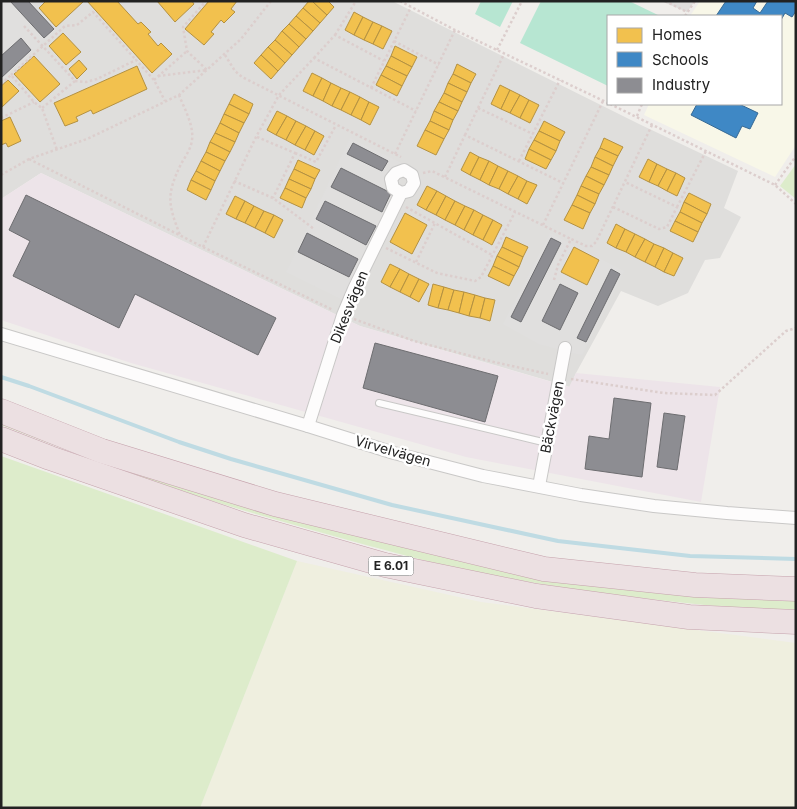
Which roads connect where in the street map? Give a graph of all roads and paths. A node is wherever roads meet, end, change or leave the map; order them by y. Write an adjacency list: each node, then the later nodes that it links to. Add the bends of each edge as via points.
1 (206, 1): 17 (path, via 183,27)
2 (271, 1): 19 (path)
3 (356, 1): 13 (path)
4 (400, 1): 8 (path)
5 (522, 1): 16 (path)
6 (665, 1): 9 (path)
7 (695, 1): 9 (path)
8 (410, 7): 12 (path); 14 (path)
9 (687, 12): 10 (path)
10 (686, 15)
11 (24, 26): 15 (path)
12 (456, 30): 16 (path); 23 (path)
13 (335, 35): 20 (path); 22 (path)
14 (394, 41): 22 (path); 23 (path)
15 (43, 46): 21 (path, via 65,26 77,25 93,12); 25 (path); 29 (path)
16 (497, 50): 18 (path)
17 (187, 51): 24 (path); 26 (path)
18 (504, 54): 28 (path); 41 (path)
19 (225, 55): 24 (path); 33 (path, via 242,77)
20 (314, 58): 31 (path); 33 (path)
21 (136, 60): 27 (path); 29 (path, via 97,79)
22 (384, 60): 31 (path)
23 (439, 64): 42 (path)
24 (207, 70): 26 (path); 32 (path)
25 (11, 75): 30 (path); 36 (path)
26 (158, 76): 27 (path)
27 (154, 80): 35 (path)
28 (560, 80): 34 (path); 47 (path)
29 (75, 82): 40 (path)
30 (1, 84)
31 (371, 88): 42 (path)
32 (179, 95): 35 (path); 73 (path, via 191,126 192,139 171,187 173,218)
33 (279, 95): 45 (path); 49 (path)
34 (603, 100): 37 (path); 62 (path)
35 (165, 101): 50 (path, via 88,139)
36 (34, 102): 40 (path); 44 (path)
37 (607, 102)
38 (613, 105): 43 (path)
39 (642, 105): 43 (path)
40 (42, 108): 50 (path)
41 (478, 108): 47 (path); 48 (path)
42 (416, 111): 53 (path)
43 (636, 116): 46 (path)
44 (1, 118)
45 (336, 124): 52 (path, via 316,162); 53 (path)
46 (652, 124): 51 (path); 61 (path)
47 (533, 134): 56 (path)
48 (465, 135): 56 (path); 59 (path)
49 (256, 137): 52 (path); 60 (path)
50 (57, 150): 55 (path)
51 (706, 151): 63 (path); 68 (path)
52 (295, 154): 65 (path)
53 (395, 154): 57 (path, via 403,158)
54 (796, 156): 63 (path)
55 (28, 159): 58 (path); 73 (path)
56 (519, 161): 62 (path)
57 (408, 173): 59 (path, via 432,171); 64 (street, Dikesvägen, via 414,183 409,191)
58 (1, 175)
59 (444, 177): 69 (path)
60 (234, 181): 65 (path); 76 (path)
61 (625, 182): 67 (path); 68 (path)
62 (563, 183): 71 (path)
63 (775, 185): 66 (path)
64 (398, 197): 70 (path); 75 (street, Dikesvägen)
65 (273, 198): 72 (path)
66 (796, 204)
67 (613, 206): 68 (path, via 659,229 667,227); 74 (path, via 592,246)
68 (677, 207)
69 (515, 212): 71 (path); 77 (path)
70 (436, 223): 77 (path); 78 (path)
71 (543, 226): 74 (path)
72 (314, 229)
73 (181, 236): 76 (path)
74 (571, 239): 79 (path)
75 (376, 243): 78 (path); 80 (street, Dikesvägen)
76 (203, 247): 80 (path)
77 (492, 255): 78 (path, via 481,277 475,281 437,272)
78 (416, 262)
79 (554, 280)
80 (343, 315): 84 (path, via 414,341); 87 (street, Dikesvägen)
81 (796, 328): 84 (path, via 786,331 716,395 664,393)
82 (1, 334): 87 (street, Virvelvägen)
83 (565, 348): 84 (street, Bäckvägen)
84 (560, 377): 89 (street, Bäckvägen)
85 (379, 403): 89 (lane)
86 (1, 411): 92 (highway, E 6.01, via 102,451 275,504 544,569 695,585)
87 (308, 426): 90 (street, Virvelvägen, via 394,453 483,476)
88 (1, 439): 93 (highway, E 6.01, via 244,525 385,565 536,596 689,617)
89 (547, 443): 90 (street, Bäckvägen)
90 (539, 486): 91 (street, Virvelvägen, via 654,506)
91 (796, 518)
92 (796, 589)
93 (796, 622)

